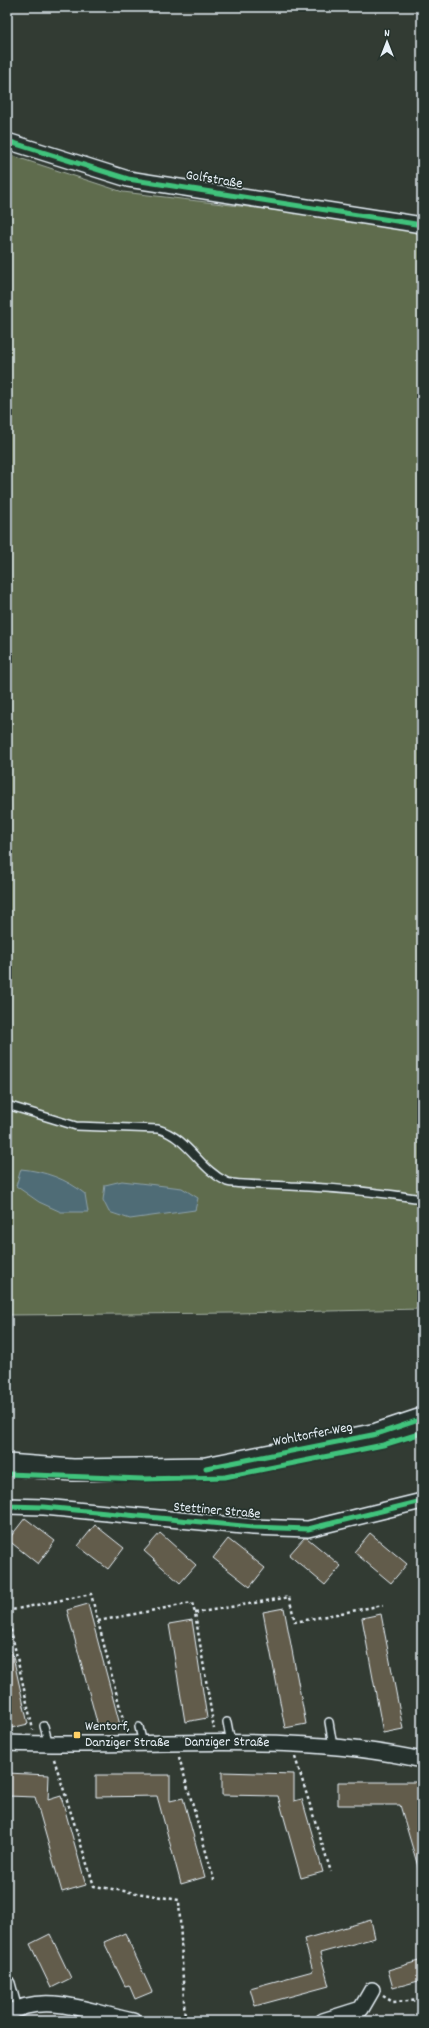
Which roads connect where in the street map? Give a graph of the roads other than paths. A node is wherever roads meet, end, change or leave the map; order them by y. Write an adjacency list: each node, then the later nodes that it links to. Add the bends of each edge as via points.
1 (7, 141): 2 (street, Golfstraße, via 128,178)
2 (422, 225)
3 (7, 1105): 4 (lane, via 76,1126 158,1129 168,1132 178,1138 206,1167 228,1182 321,1187)
4 (422, 1200)
5 (422, 1419): 6 (main road, Wohltorfer Weg, via 377,1434 206,1468 72,1470)
6 (7, 1465)
7 (422, 1501): 8 (street, Stettiner Straße, via 308,1529 254,1527 44,1507)
8 (7, 1506)
9 (227, 1722): 14 (lane)
10 (329, 1722): 17 (lane)
11 (44, 1726): 15 (lane)
12 (138, 1727): 16 (lane)
13 (7, 1743): 15 (street, Danziger Straße)
14 (224, 1743): 16 (street, Danziger Straße); 17 (street, Danziger Straße)
15 (42, 1744): 16 (street, Danziger Straße)
16 (136, 1744)
17 (333, 1746): 18 (street, Danziger Straße, via 386,1752)
18 (422, 1760)
19 (7, 1976): 21 (lane, via 11,1983)
20 (372, 1990): 23 (street, via 361,2009)
21 (13, 2012): 22 (street, via 28,2004 54,2003)
22 (133, 2021)
23 (323, 2021)

